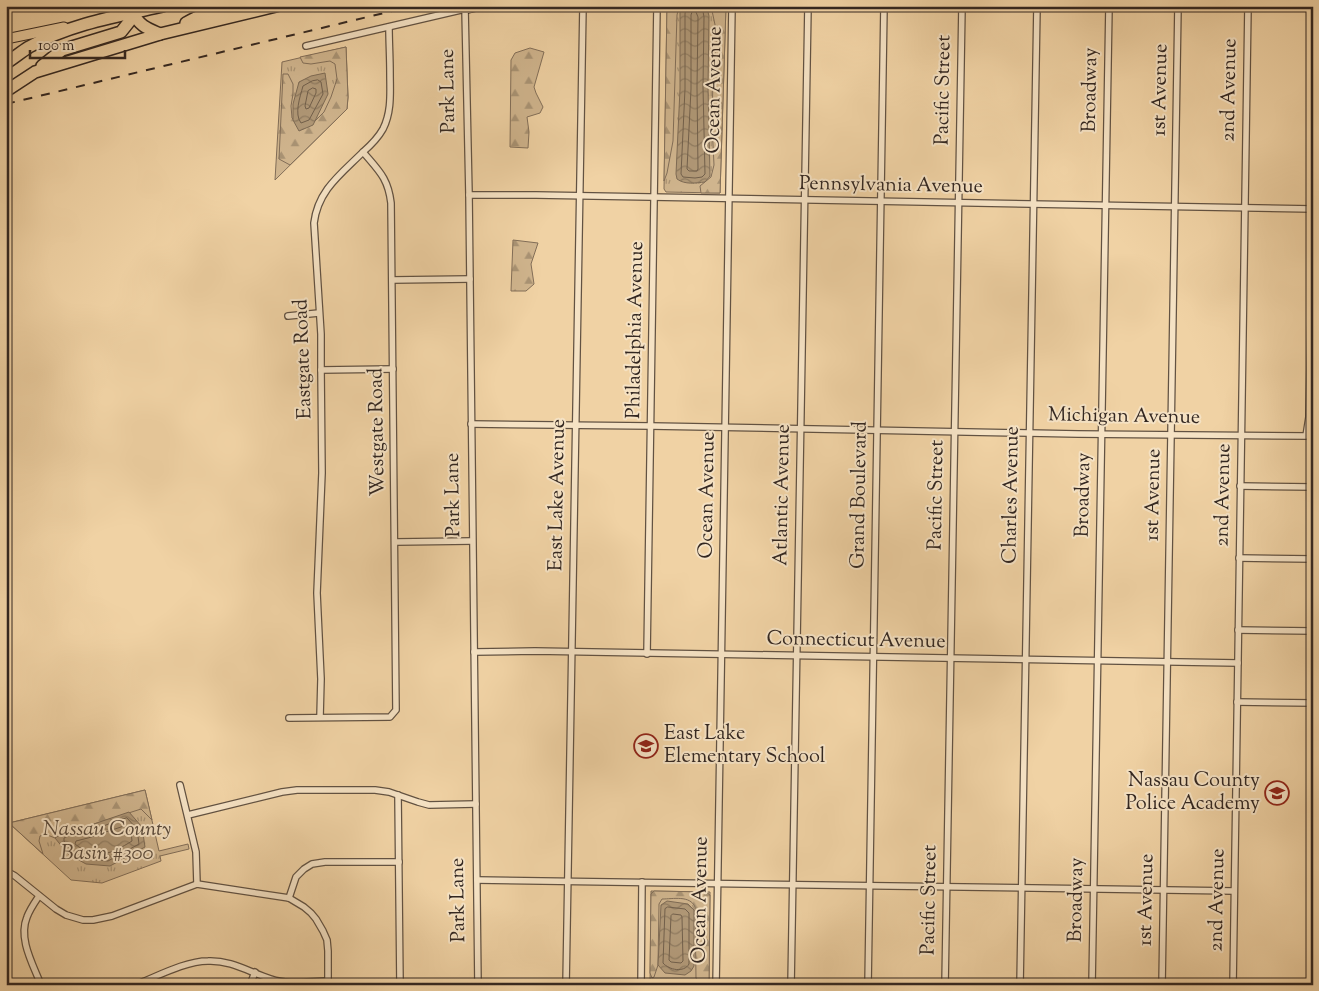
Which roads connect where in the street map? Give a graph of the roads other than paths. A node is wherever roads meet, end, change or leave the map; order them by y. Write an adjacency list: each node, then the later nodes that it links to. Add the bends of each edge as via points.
1 (163, 6): 16 (highway)
2 (233, 6): 19 (highway, via 195,18)
3 (276, 6): 19 (highway)
4 (478, 6): 15 (street)
5 (583, 6): 30 (street, East Lake Avenue)
6 (657, 6): 31 (street, Philadelphia Avenue)
7 (732, 6): 32 (street, Ocean Avenue)
8 (808, 6): 33 (street, Atlantic Avenue)
9 (884, 6): 34 (street, Grand Boulevard)
10 (962, 6): 35 (street, Pacific Street)
11 (1037, 6): 36 (street, Charles Avenue)
12 (1109, 6): 37 (street, Broadway)
13 (1178, 6): 38 (street, 1st Avenue)
14 (1248, 6): 39 (street, 2nd Avenue)
15 (463, 8): 18 (street); 29 (street, Park Lane)
16 (133, 13): 17 (highway); 20 (highway, via 138,22); 24 (highway, via 121,32 62,50)
17 (96, 21): 21 (main road); 23 (highway, via 50,37)
18 (389, 27): 22 (street); 28 (street, Eastgate Road, via 388,116 379,135)
19 (172, 31): 20 (highway)
20 (160, 34): 24 (highway)
21 (6, 39)
22 (306, 46)
23 (6, 63)
24 (35, 72): 25 (highway)
25 (24, 79): 26 (main road); 27 (highway)
26 (6, 83)
27 (6, 91)
28 (363, 152): 44 (street, Westgate Road, via 390,190); 45 (street, Eastgate Road, via 328,187 315,213)
29 (469, 195): 30 (street, Pennsylvania Avenue); 43 (street, Park Lane)
30 (579, 196): 31 (street, Pennsylvania Avenue); 52 (street, East Lake Avenue)
31 (654, 198): 32 (street, Pennsylvania Avenue); 53 (street, Philadelphia Avenue)
32 (729, 199): 33 (street, Pennsylvania Avenue); 54 (street, Ocean Avenue)
33 (804, 200): 34 (street, Pennsylvania Avenue); 55 (street, Atlantic Avenue)
34 (881, 202): 35 (street, Pennsylvania Avenue); 56 (street, Grand Boulevard)
35 (958, 203): 36 (street, Pennsylvania Avenue); 57 (street, Pacific Street)
36 (1034, 204): 37 (street, Pennsylvania Avenue); 58 (street, Charles Avenue)
37 (1106, 205): 38 (street, Pennsylvania Avenue); 59 (street, Broadway)
38 (1175, 206): 39 (street, Pennsylvania Avenue); 60 (street, 1st Avenue)
39 (1245, 208): 40 (street, Pennsylvania Avenue); 61 (street, 2nd Avenue)
40 (1313, 209)
41 (1313, 226): 42 (street)
42 (1312, 271): 47 (street)
43 (470, 279): 44 (street); 51 (street, Park Lane)
44 (392, 280): 48 (street, Westgate Road)
45 (319, 313): 46 (street); 49 (street, Eastgate Road)
46 (288, 316)
47 (1312, 342): 50 (street)
48 (393, 369): 49 (street); 64 (street, Westgate Road)
49 (322, 370): 83 (street, Eastgate Road, via 317,593)
50 (1311, 417): 61 (street, Michigan Avenue, via 1306,436)
51 (471, 424): 52 (street, Michigan Avenue); 65 (street, Park Lane)
52 (575, 424): 53 (street, Michigan Avenue); 71 (street, East Lake Avenue)
53 (650, 426): 54 (street, Michigan Avenue); 72 (street, Philadelphia Avenue)
54 (725, 427): 55 (street, Michigan Avenue); 73 (street, Ocean Avenue)
55 (800, 428): 56 (street, Michigan Avenue); 74 (street, Atlantic Avenue)
56 (877, 430): 57 (street, Michigan Avenue); 75 (street, Grand Boulevard)
57 (954, 431): 58 (street, Michigan Avenue); 76 (street, Pacific Street)
58 (1030, 432): 59 (street, Michigan Avenue); 77 (street, Charles Avenue)
59 (1102, 433): 60 (street, Michigan Avenue); 78 (street, Broadway)
60 (1171, 434): 61 (street, Michigan Avenue); 79 (street, 1st Avenue)
61 (1241, 435): 62 (street, 2nd Avenue)
62 (1240, 486): 63 (street); 66 (street, 2nd Avenue)
63 (1313, 487)
64 (396, 542): 65 (street); 83 (street, Westgate Road, via 396,710 390,717)
65 (472, 542): 70 (street, Park Lane)
66 (1239, 558): 67 (street); 68 (street, 2nd Avenue)
67 (1313, 559)
68 (1238, 630): 69 (street); 80 (street, 2nd Avenue)
69 (1313, 631)
70 (474, 652): 71 (street, Connecticut Avenue); 87 (street, Park Lane)
71 (572, 652): 72 (street, Connecticut Avenue); 92 (street, East Lake Avenue)
72 (647, 654): 73 (street, Connecticut Avenue)
73 (722, 655): 74 (street, Connecticut Avenue); 94 (street, Ocean Avenue)
74 (796, 656): 75 (street, Connecticut Avenue); 96 (street, Atlantic Avenue)
75 (873, 658): 76 (street, Connecticut Avenue); 97 (street, Grand Boulevard)
76 (951, 658): 77 (street, Connecticut Avenue); 98 (street, Pacific Street)
77 (1026, 660): 78 (street, Connecticut Avenue); 99 (street, Charles Avenue)
78 (1098, 661): 79 (street, Connecticut Avenue); 100 (street, Broadway)
79 (1167, 662): 80 (street, Connecticut Avenue); 101 (street, 1st Avenue)
80 (1238, 663): 81 (street, 2nd Avenue)
81 (1237, 702): 82 (street); 102 (street, 2nd Avenue)
82 (1313, 704)
83 (320, 717): 84 (street)
84 (289, 718)
85 (180, 785): 88 (street)
86 (398, 795): 87 (street, via 429,804); 88 (street, via 375,790 297,790); 89 (street)
87 (476, 804): 91 (street, Park Lane)
88 (188, 815): 95 (street, via 196,852)
89 (399, 862): 104 (street, via 312,864 296,877); 110 (street)
90 (6, 872): 103 (street)
91 (477, 880): 92 (street); 111 (street, Park Lane)
92 (568, 881): 93 (street); 112 (street, East Lake Avenue)
93 (642, 882): 94 (street); 113 (street)
94 (718, 883): 96 (street); 114 (street, Ocean Avenue)
95 (197, 884): 103 (street, via 94,920 66,915); 104 (street)
96 (792, 884): 97 (street); 115 (street, Atlantic Avenue)
97 (869, 886): 98 (street); 116 (street, Grand Boulevard)
98 (947, 887): 99 (street); 117 (street, Pacific Street)
99 (1022, 888): 100 (street); 118 (street, Charles Avenue)
100 (1094, 889): 101 (street); 119 (street, Broadway)
101 (1163, 890): 102 (street); 120 (street, 1st Avenue)
102 (1234, 891): 121 (street, 2nd Avenue)
103 (39, 896): 107 (street, via 27,916 24,935)
104 (289, 898): 106 (street, via 311,913 323,931 327,940)
105 (256, 972): 106 (street, via 283,982); 108 (street, via 232,963 206,961 188,964); 109 (street)
106 (328, 983)
107 (41, 985)
108 (135, 985)
109 (250, 985)
110 (400, 985)
111 (478, 985)
112 (566, 985)
113 (641, 985)
114 (716, 985)
115 (791, 985)
116 (868, 985)
117 (945, 985)
118 (1020, 985)
119 (1092, 985)
120 (1162, 985)
121 (1233, 985)

